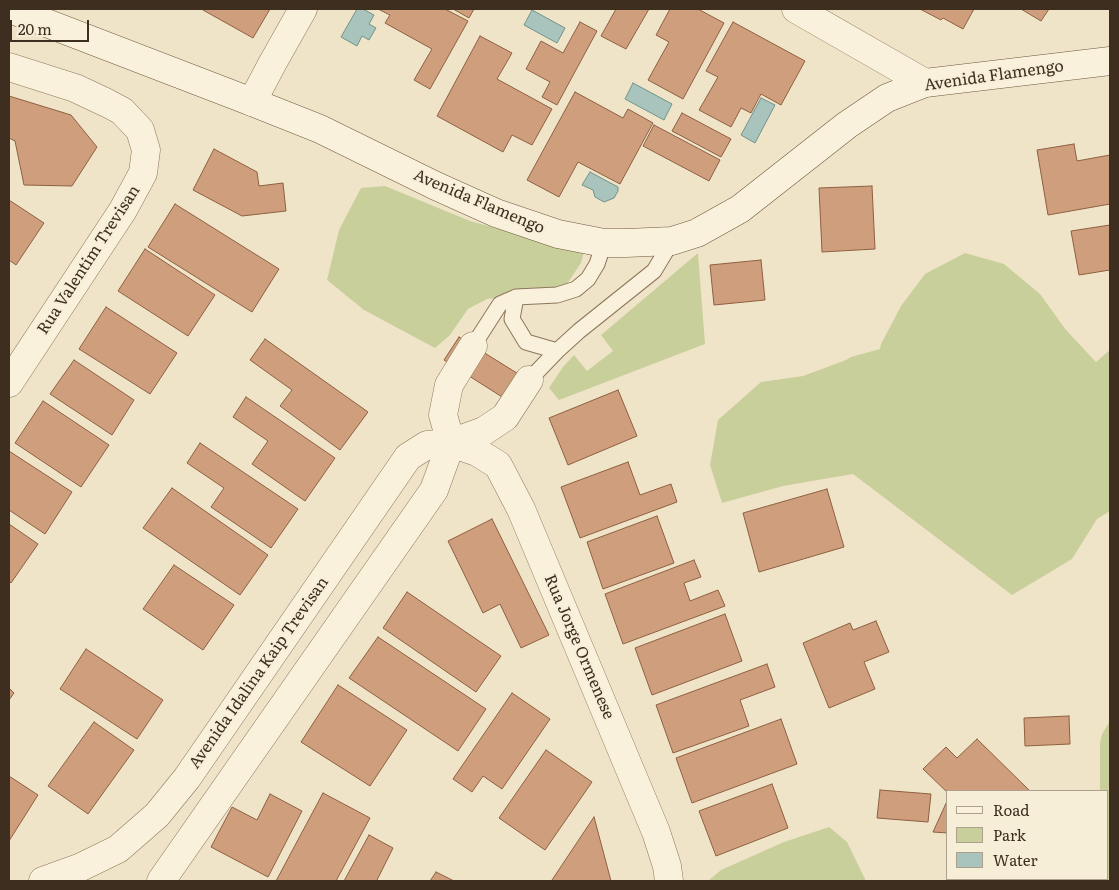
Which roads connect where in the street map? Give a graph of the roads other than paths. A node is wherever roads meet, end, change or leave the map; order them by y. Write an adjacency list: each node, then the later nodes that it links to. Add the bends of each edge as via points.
1 (10, 9): 7 (street, Avenida Flamengo)
2 (303, 9): 7 (street)
3 (796, 9): 6 (street)
4 (1110, 61): 6 (street, Avenida Flamengo)
5 (9, 67): 14 (street, Rua Valentim Trevisan, via 74,88 122,111 140,130 146,150 143,173 123,210)
6 (926, 83): 8 (street, Avenida Flamengo, via 887,98 847,125 740,209 697,232)
7 (252, 102): 9 (street, Avenida Flamengo, via 320,129 496,213 558,234)
8 (672, 241): 9 (street, Avenida Flamengo); 12 (lane, via 654,271)
9 (604, 243): 10 (lane, via 588,279 576,289 557,295)
10 (516, 297): 11 (lane, via 500,304); 12 (lane, via 512,319 526,342)
11 (473, 346): 15 (street, via 449,385 443,415)
12 (557, 351): 13 (lane)
13 (529, 380): 15 (street, Avenida Idalina Kaip Trevisan, via 505,418 484,431)
14 (9, 383)
15 (451, 443): 16 (street, Avenida Idalina Kaip Trevisan, via 428,445 408,457 186,778 156,815 118,849); 17 (street, via 434,490); 18 (street, Rua Jorge Ormenese, via 477,452 498,465 521,509 656,832)
16 (43, 881)
17 (161, 881)
18 (669, 881)

